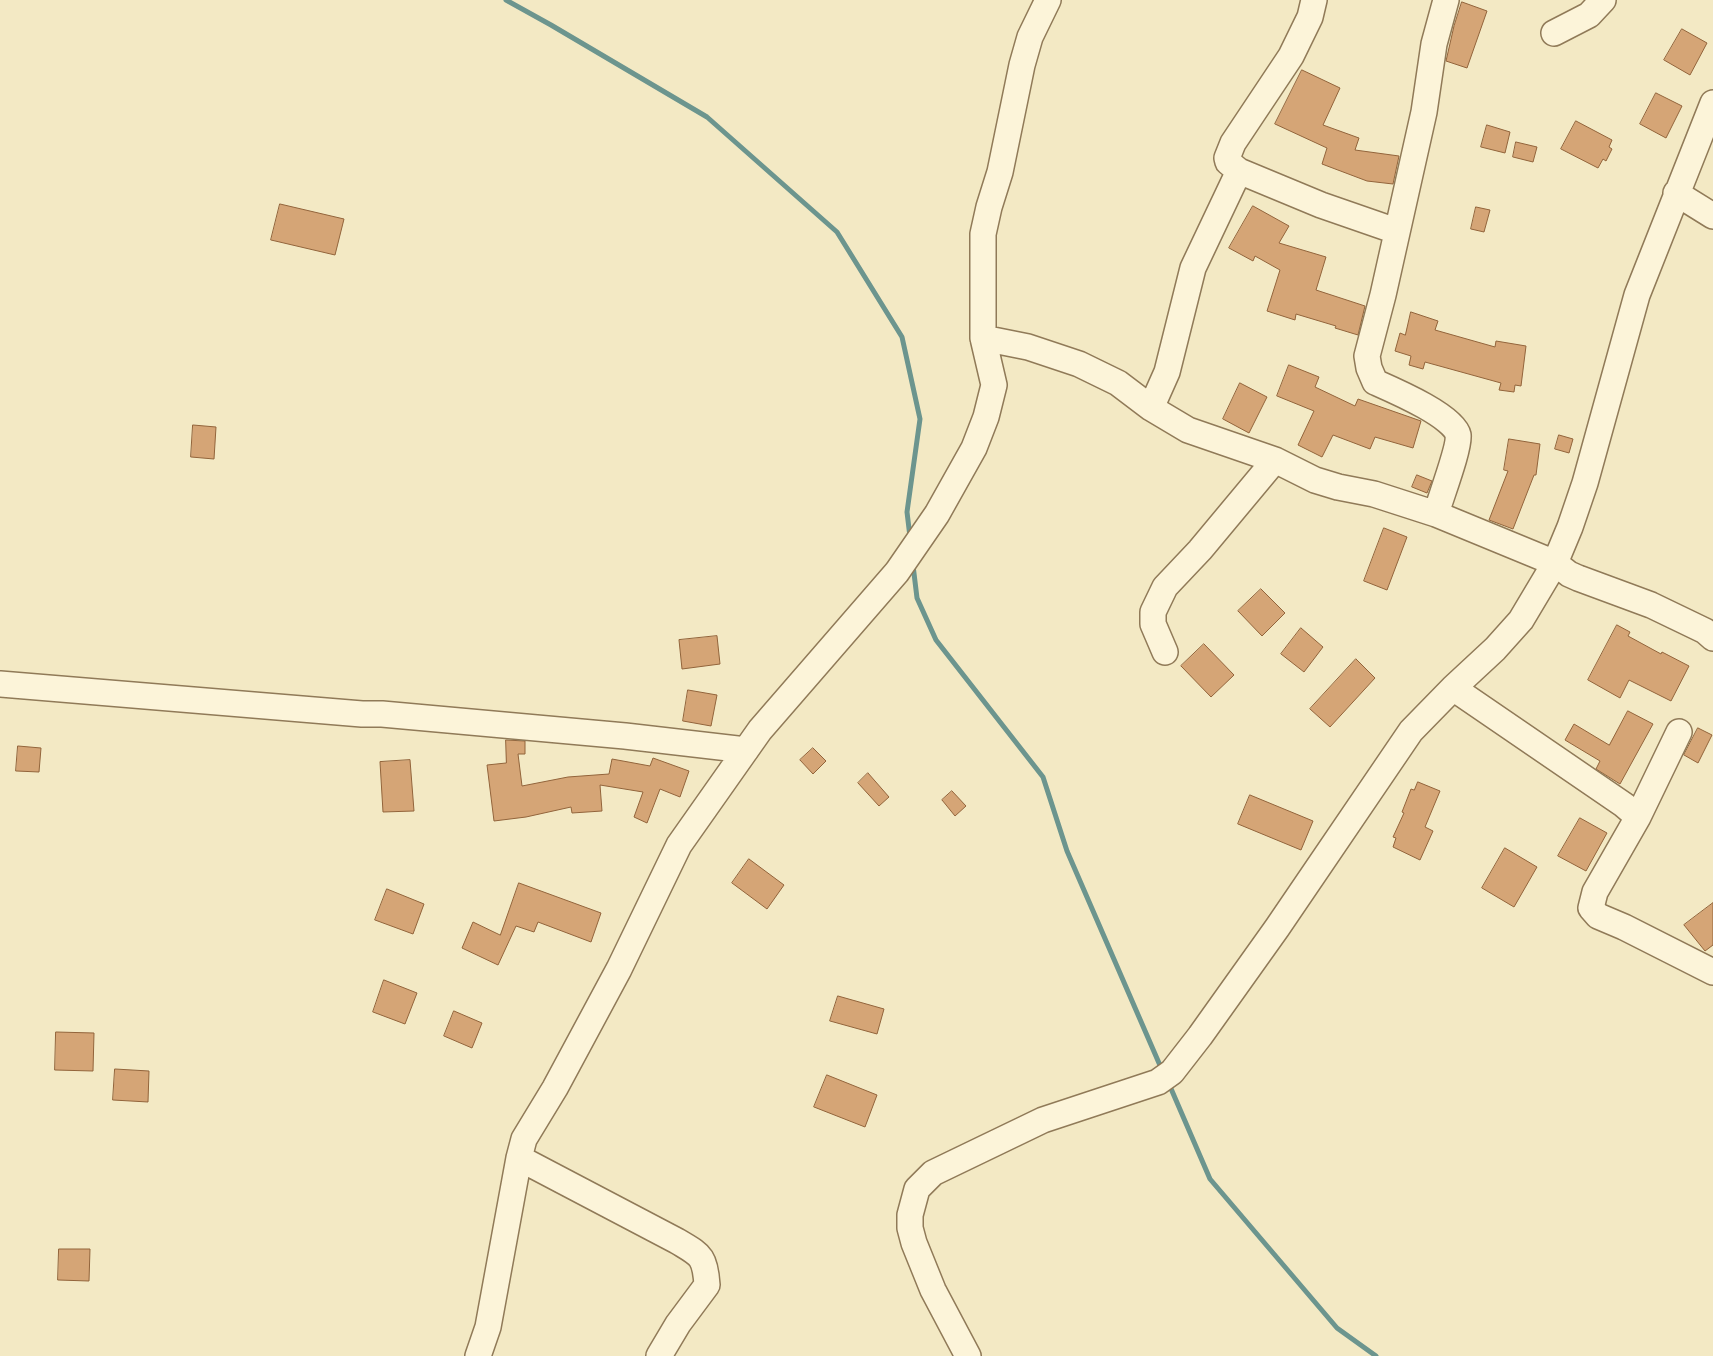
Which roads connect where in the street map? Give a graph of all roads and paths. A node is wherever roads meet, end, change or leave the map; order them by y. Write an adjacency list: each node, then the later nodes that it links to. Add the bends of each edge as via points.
1 (1048, 0): 11 (street, via 1030,37 1022,65 1000,172 989,207 984,234)
2 (1314, 0): 7 (street, via 1310,17 1290,56 1233,143 1227,158)
3 (1446, 0): 10 (street)
4 (1603, 0): 5 (street, via 1588,15)
5 (1554, 33)
6 (1713, 103): 8 (street)
7 (1239, 170): 10 (street, via 1321,205); 12 (street, via 1193,268 1167,372)
8 (1676, 193): 9 (street); 15 (street, via 1636,295 1585,483)
9 (1713, 216)
10 (1396, 231): 14 (street, via 1367,356 1375,382 1446,418 1454,426 1458,436 1457,448)
11 (983, 338): 12 (street, via 1028,347 1079,364 1118,383); 21 (street, via 994,385 988,409 974,448 937,514 897,572)
12 (1151, 408): 13 (street, via 1188,430)
13 (1275, 460): 14 (street, via 1315,480); 17 (street, via 1165,588 1153,612 1153,624)
14 (1436, 514): 15 (street)
15 (1555, 563): 16 (street, via 1569,574 1651,605); 19 (street, via 1521,620)
16 (1713, 638)
17 (1165, 652)
18 (0, 684): 21 (street, via 382,714)
19 (1453, 688): 22 (street); 27 (street, via 1411,731 1277,928 1172,1072 1158,1082 1043,1120 933,1173 916,1188 910,1215 914,1243 933,1290)
20 (1679, 732): 22 (street)
21 (746, 750): 24 (street, via 679,845 619,969 524,1139)
22 (1638, 817): 23 (street, via 1595,892 1591,908 1598,916)
23 (1713, 972)
24 (519, 1158): 25 (street, via 488,1327); 26 (street, via 700,1255 706,1268 707,1284)
25 (478, 1356)
26 (659, 1356)
27 (968, 1356)

